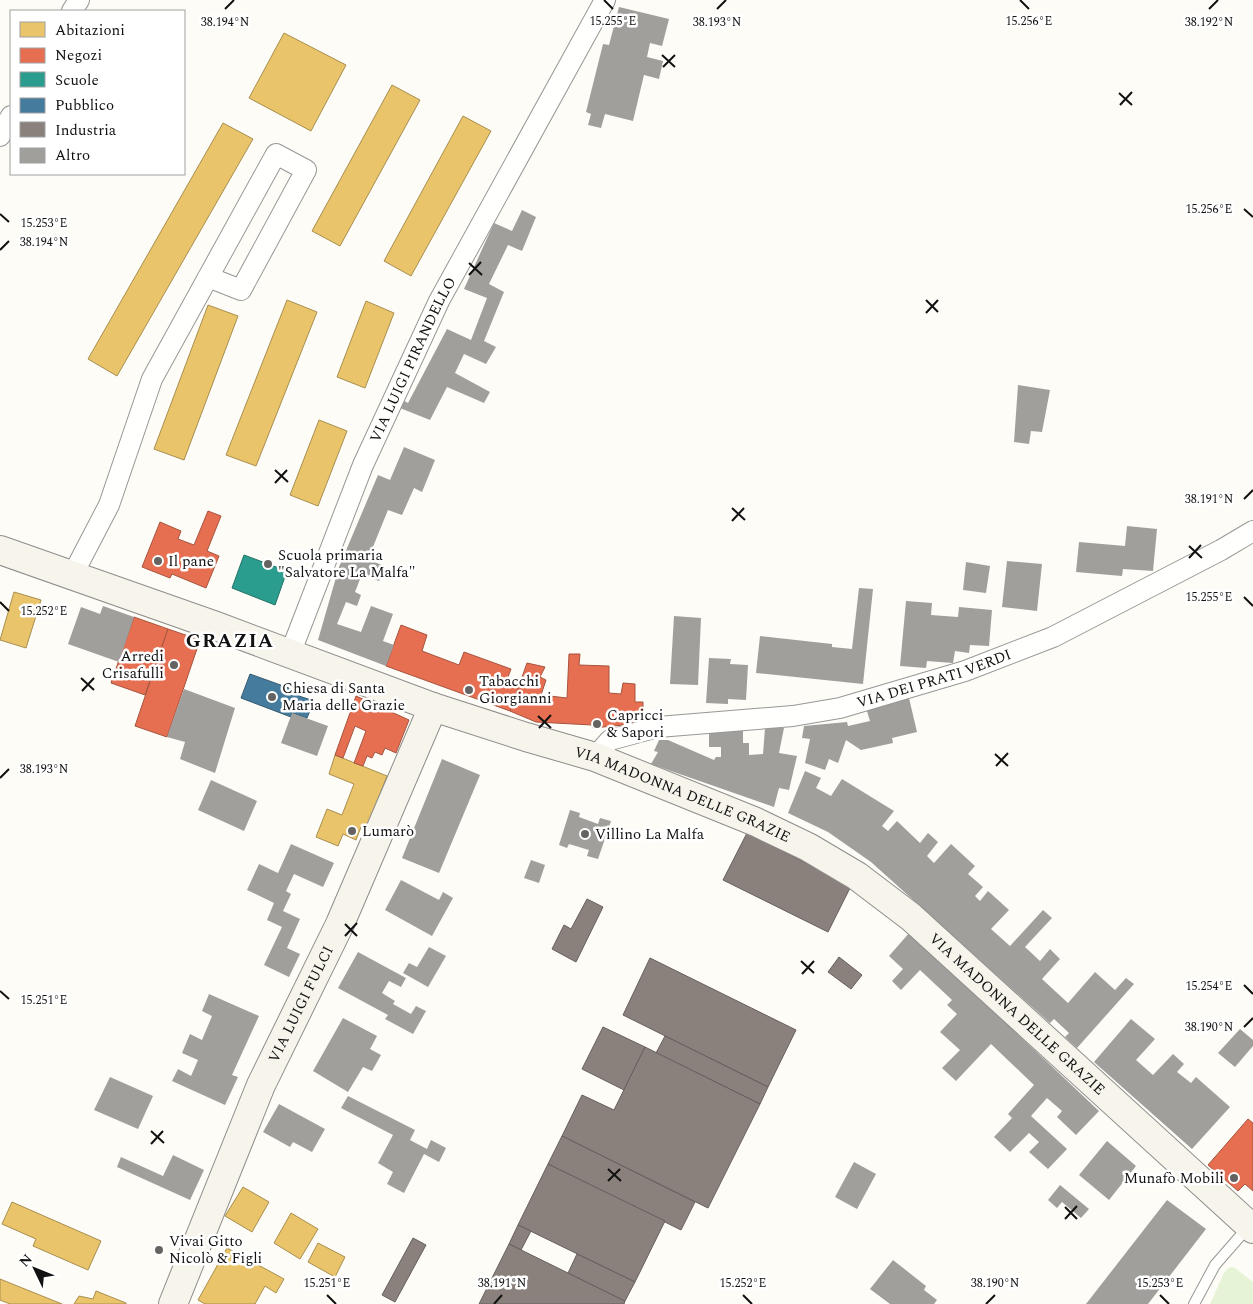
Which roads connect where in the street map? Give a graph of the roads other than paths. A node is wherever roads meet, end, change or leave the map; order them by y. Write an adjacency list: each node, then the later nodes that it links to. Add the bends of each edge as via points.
1 (605, 0): 8 (street, VIA LUIGI PIRANDELLO, via 439,301 363,465)
2 (10, 118): 3 (street)
3 (0, 136)
4 (208, 277): 4 (street, via 276,154 306,170 241,290); 7 (street, via 152,379 109,505)
5 (1253, 531): 10 (street, VIA DEI PRATI VERDI, via 1053,637 965,671 840,708 794,716 658,727 610,740)
6 (0, 550): 7 (main road, VIA MADONNA DELLE GRAZIE)
7 (72, 576): 8 (main road, VIA MADONNA DELLE GRAZIE)
8 (290, 654): 9 (main road, VIA MADONNA DELLE GRAZIE)
9 (433, 707): 10 (main road, VIA MADONNA DELLE GRAZIE); 12 (main road, VIA LUIGI FULCI, via 340,924 261,1085)
10 (595, 757): 11 (main road, VIA MADONNA DELLE GRAZIE, via 756,822 857,876 911,917)
11 (1251, 1228): 13 (lane, via 1215,1265)
12 (173, 1304)
13 (1194, 1304)

